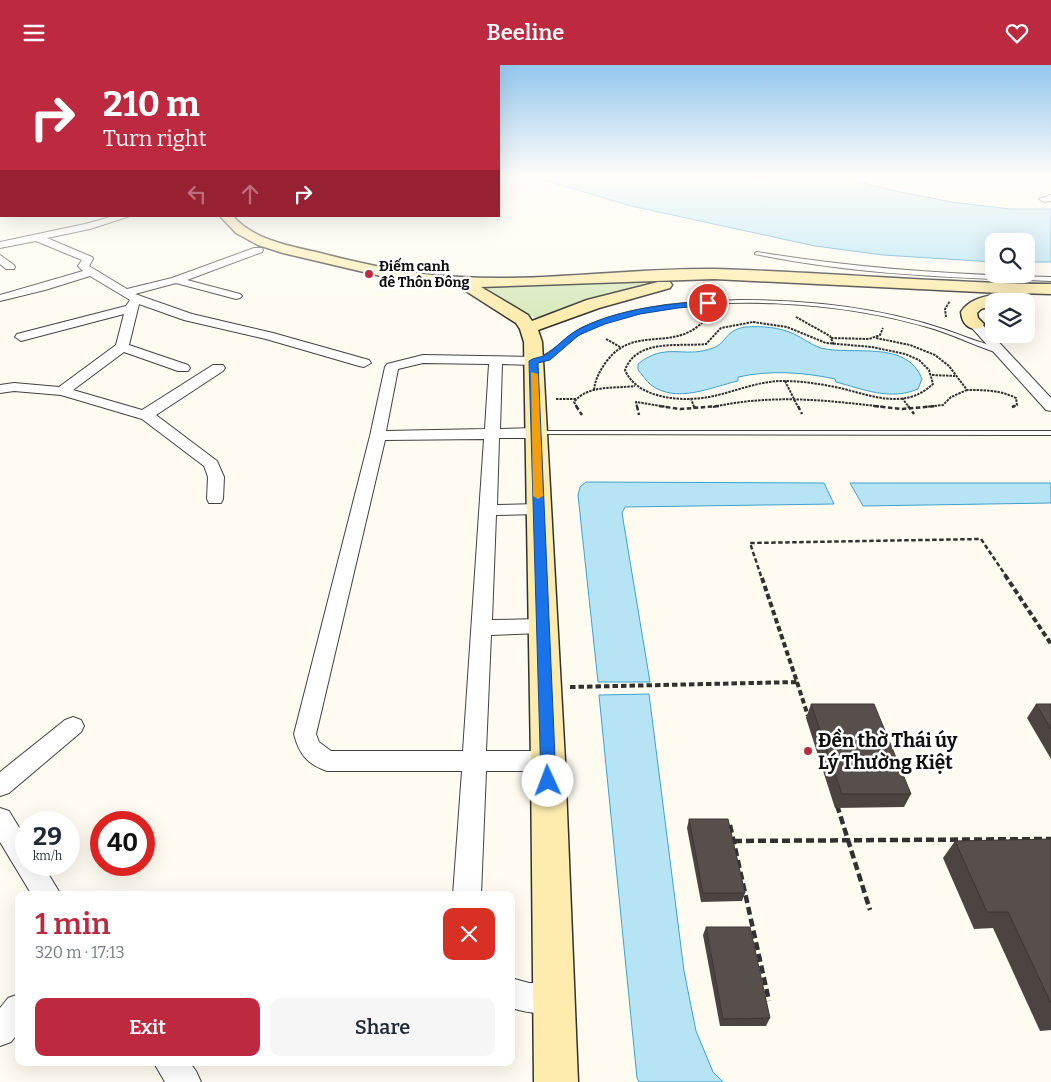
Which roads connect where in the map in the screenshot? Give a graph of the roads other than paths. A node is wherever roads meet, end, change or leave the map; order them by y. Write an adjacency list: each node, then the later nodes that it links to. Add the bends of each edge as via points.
1 (92, 224): 4 (street)
2 (231, 224): 6 (main road, via 241,239)
3 (234, 224): 13 (main road, via 281,248 410,276)
4 (38, 238): 5 (street); 10 (street, via 88,259 83,265)
5 (0, 245)
6 (264, 252): 12 (street)
7 (757, 253): 14 (lane, via 833,266)
8 (0, 259): 9 (street)
9 (10, 267)
10 (92, 272): 15 (street); 17 (street)
11 (701, 274): 13 (main road); 14 (main road); 20 (main road, via 593,304)
12 (176, 280): 15 (street); 16 (street)
13 (462, 282): 20 (main road, via 513,313)
14 (1048, 286): 19 (main road, via 975,305 969,312)
15 (124, 293): 18 (street)
16 (236, 296)
17 (0, 297)
18 (134, 304): 21 (street); 22 (street); 26 (street, via 269,336)
19 (975, 325): 23 (street)
20 (529, 328): 25 (main road)
21 (21, 337)
22 (122, 347): 27 (street); 30 (street)
23 (1001, 352): 25 (lane, via 938,329 874,313 796,303 748,302 678,305 639,312 576,334 548,358); 31 (street)
24 (496, 361): 25 (street); 35 (street); 36 (street, via 423,359 392,367)
25 (534, 361): 33 (main road)
26 (364, 363)
27 (183, 368)
28 (218, 368): 32 (street)
29 (0, 389): 30 (street)
30 (62, 391): 32 (street, via 136,415)
31 (1051, 407)
32 (146, 415): 37 (street, via 211,464 216,477)
33 (536, 433): 34 (lane); 35 (street); 38 (main road)
34 (1051, 433)
35 (491, 434): 36 (street); 39 (street)
36 (378, 436): 43 (street, via 304,734 309,748 327,761)
37 (215, 499)
38 (539, 509): 39 (street); 40 (main road)
39 (487, 510): 41 (street)
40 (544, 626): 41 (street); 44 (main road)
41 (481, 627): 43 (street)
42 (73, 726): 45 (street)
43 (474, 760): 44 (street); 50 (street)
44 (548, 761): 52 (main road)
45 (0, 787)
46 (0, 819): 47 (street)
47 (15, 844)
48 (35, 876): 49 (street)
49 (44, 891)
50 (467, 891)
51 (515, 994): 52 (street)
52 (553, 998): 57 (main road)
53 (15, 1014): 54 (street)
54 (0, 1031)
55 (172, 1066): 56 (street)
56 (185, 1082)
57 (556, 1082)

